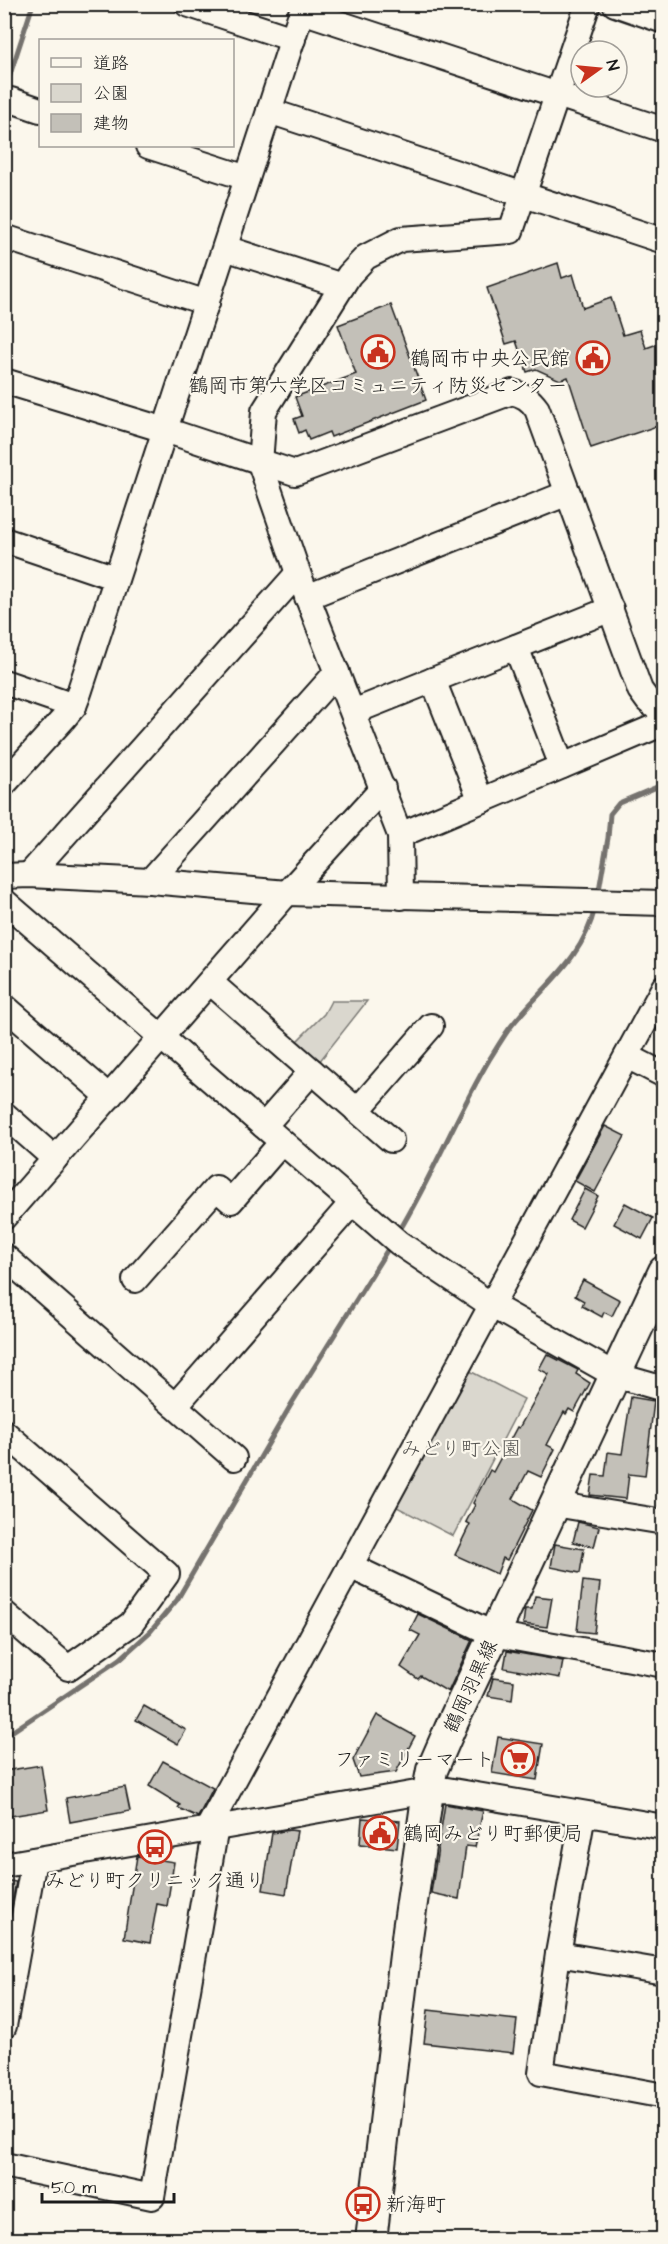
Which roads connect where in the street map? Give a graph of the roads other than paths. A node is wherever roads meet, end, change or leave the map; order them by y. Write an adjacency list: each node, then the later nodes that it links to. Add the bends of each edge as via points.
1 (187, 4): 6 (street)
2 (588, 4): 7 (street)
3 (615, 4): 5 (street)
4 (303, 8): 6 (street); 7 (street)
5 (663, 21)
6 (293, 39): 10 (street)
7 (556, 95): 11 (street); 14 (street)
8 (12, 100): 9 (street)
9 (39, 110)
10 (269, 111): 13 (street); 14 (street)
11 (663, 130)
12 (151, 147): 13 (street)
13 (247, 178): 17 (street)
14 (523, 195): 16 (street); 18 (street, via 511,231 400,239 366,257)
15 (4, 237): 19 (street)
16 (663, 241)
17 (225, 248): 18 (street); 19 (street)
18 (342, 286): 22 (street, via 264,411)
19 (207, 303): 21 (street)
20 (4, 381): 21 (street)
21 (165, 430): 22 (street); 26 (street)
22 (260, 463): 23 (street, via 295,473 512,392 531,400 537,409); 25 (street)
23 (568, 493): 27 (street); 28 (street)
24 (4, 540): 26 (street)
25 (298, 573): 27 (street); 42 (street)
26 (116, 578): 33 (street)
27 (307, 597): 30 (street)
28 (611, 609): 29 (street); 35 (street, via 640,690)
29 (516, 647): 31 (street); 37 (street)
30 (337, 672): 34 (street); 44 (street)
31 (433, 680): 34 (street); 40 (street)
32 (4, 682): 33 (street)
33 (74, 706): 38 (street)
34 (353, 712): 39 (street)
35 (663, 714)
36 (663, 723): 37 (street)
37 (562, 766): 40 (street)
38 (4, 784)
39 (383, 788): 41 (street); 45 (street)
40 (481, 801): 41 (street)
41 (400, 835): 46 (street)
42 (29, 875): 43 (street); 44 (street)
43 (4, 876)
44 (150, 881): 45 (street)
45 (287, 893): 46 (street); 49 (street)
46 (401, 897): 48 (street)
47 (4, 901): 53 (street)
48 (663, 903)
49 (210, 982): 53 (street); 55 (street)
50 (663, 987): 54 (street)
51 (4, 1006): 57 (street)
52 (431, 1026): 58 (street)
53 (162, 1036): 57 (street); 60 (street)
54 (627, 1056): 56 (street); 69 (street)
55 (312, 1071): 58 (street); 60 (street)
56 (663, 1075)
57 (109, 1097): 63 (street)
58 (357, 1111): 61 (street)
59 (4, 1114): 63 (street)
60 (264, 1126): 62 (street)
61 (391, 1140)
62 (282, 1142): 64 (street); 68 (street, via 231,1201 216,1188)
63 (55, 1159): 65 (street)
64 (352, 1203): 69 (street, via 392,1237); 72 (street)
65 (4, 1217)
66 (4, 1256): 72 (street)
67 (663, 1274): 70 (main road, 鶴岡羽黒線)
68 (135, 1280)
69 (490, 1305): 70 (street); 77 (street)
70 (615, 1375): 71 (street); 75 (main road, 鶴岡羽黒線)
71 (663, 1389)
72 (175, 1406): 74 (street)
73 (4, 1432): 78 (street, via 167,1574 131,1624 68,1668)
74 (234, 1458)
75 (554, 1504): 76 (street); 79 (main road, 鶴岡羽黒線)
76 (663, 1522)
77 (350, 1566): 79 (street); 84 (street)
78 (4, 1612)
79 (493, 1634): 80 (street); 81 (main road, 鶴岡羽黒線, via 432,1770)
80 (663, 1665)
81 (428, 1791): 82 (street, via 447,1790); 84 (street); 92 (main road, 鶴岡羽黒線)
82 (583, 1814): 83 (street); 87 (street)
83 (663, 1827)
84 (212, 1828): 85 (street); 91 (street, via 152,2197)
85 (34, 1860): 86 (street); 89 (street)
86 (4, 1865)
87 (558, 1954): 88 (street); 90 (street, via 541,2073)
88 (663, 1972)
89 (4, 2026)
90 (663, 2096)
91 (4, 2165)
92 (371, 2240)

